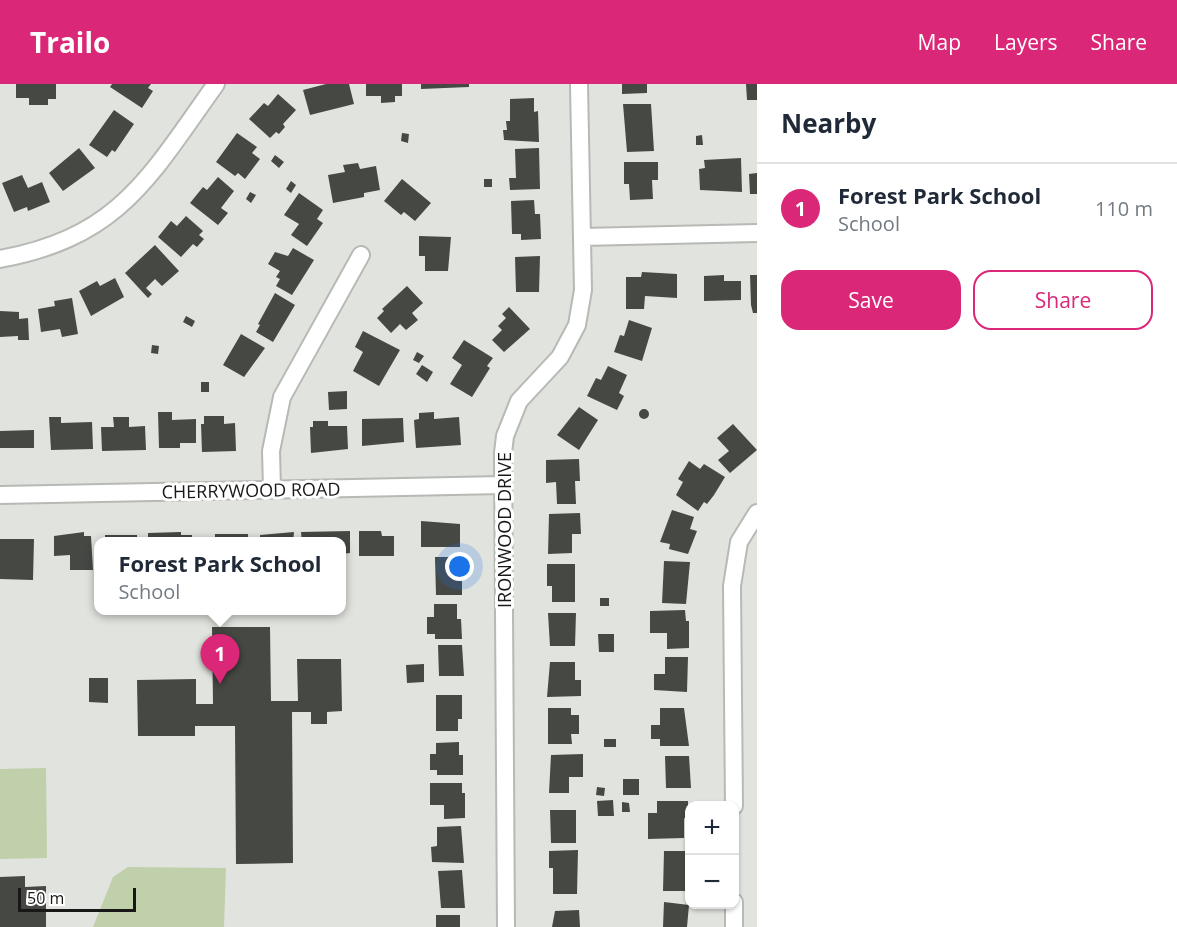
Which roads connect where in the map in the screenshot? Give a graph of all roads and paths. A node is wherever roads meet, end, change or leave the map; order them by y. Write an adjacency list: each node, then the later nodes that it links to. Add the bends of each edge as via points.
1 (216, 84): 6 (street, via 133,195 107,219 77,237)
2 (579, 84): 4 (street, IRONWOOD DRIVE)
3 (757, 233): 4 (street)
4 (582, 237): 7 (street, IRONWOOD DRIVE, via 583,290 577,325 560,357 519,401 505,436)
5 (361, 255): 8 (street, via 282,397 271,451)
6 (0, 259)
7 (502, 485): 8 (street, CHERRYWOOD ROAD); 13 (street, IRONWOOD DRIVE)
8 (272, 489): 9 (street, CHERRYWOOD ROAD)
9 (0, 495)
10 (757, 513): 11 (street, via 740,542 732,586)
11 (734, 801)
12 (735, 909): 14 (street)
13 (506, 927)
14 (734, 927)

